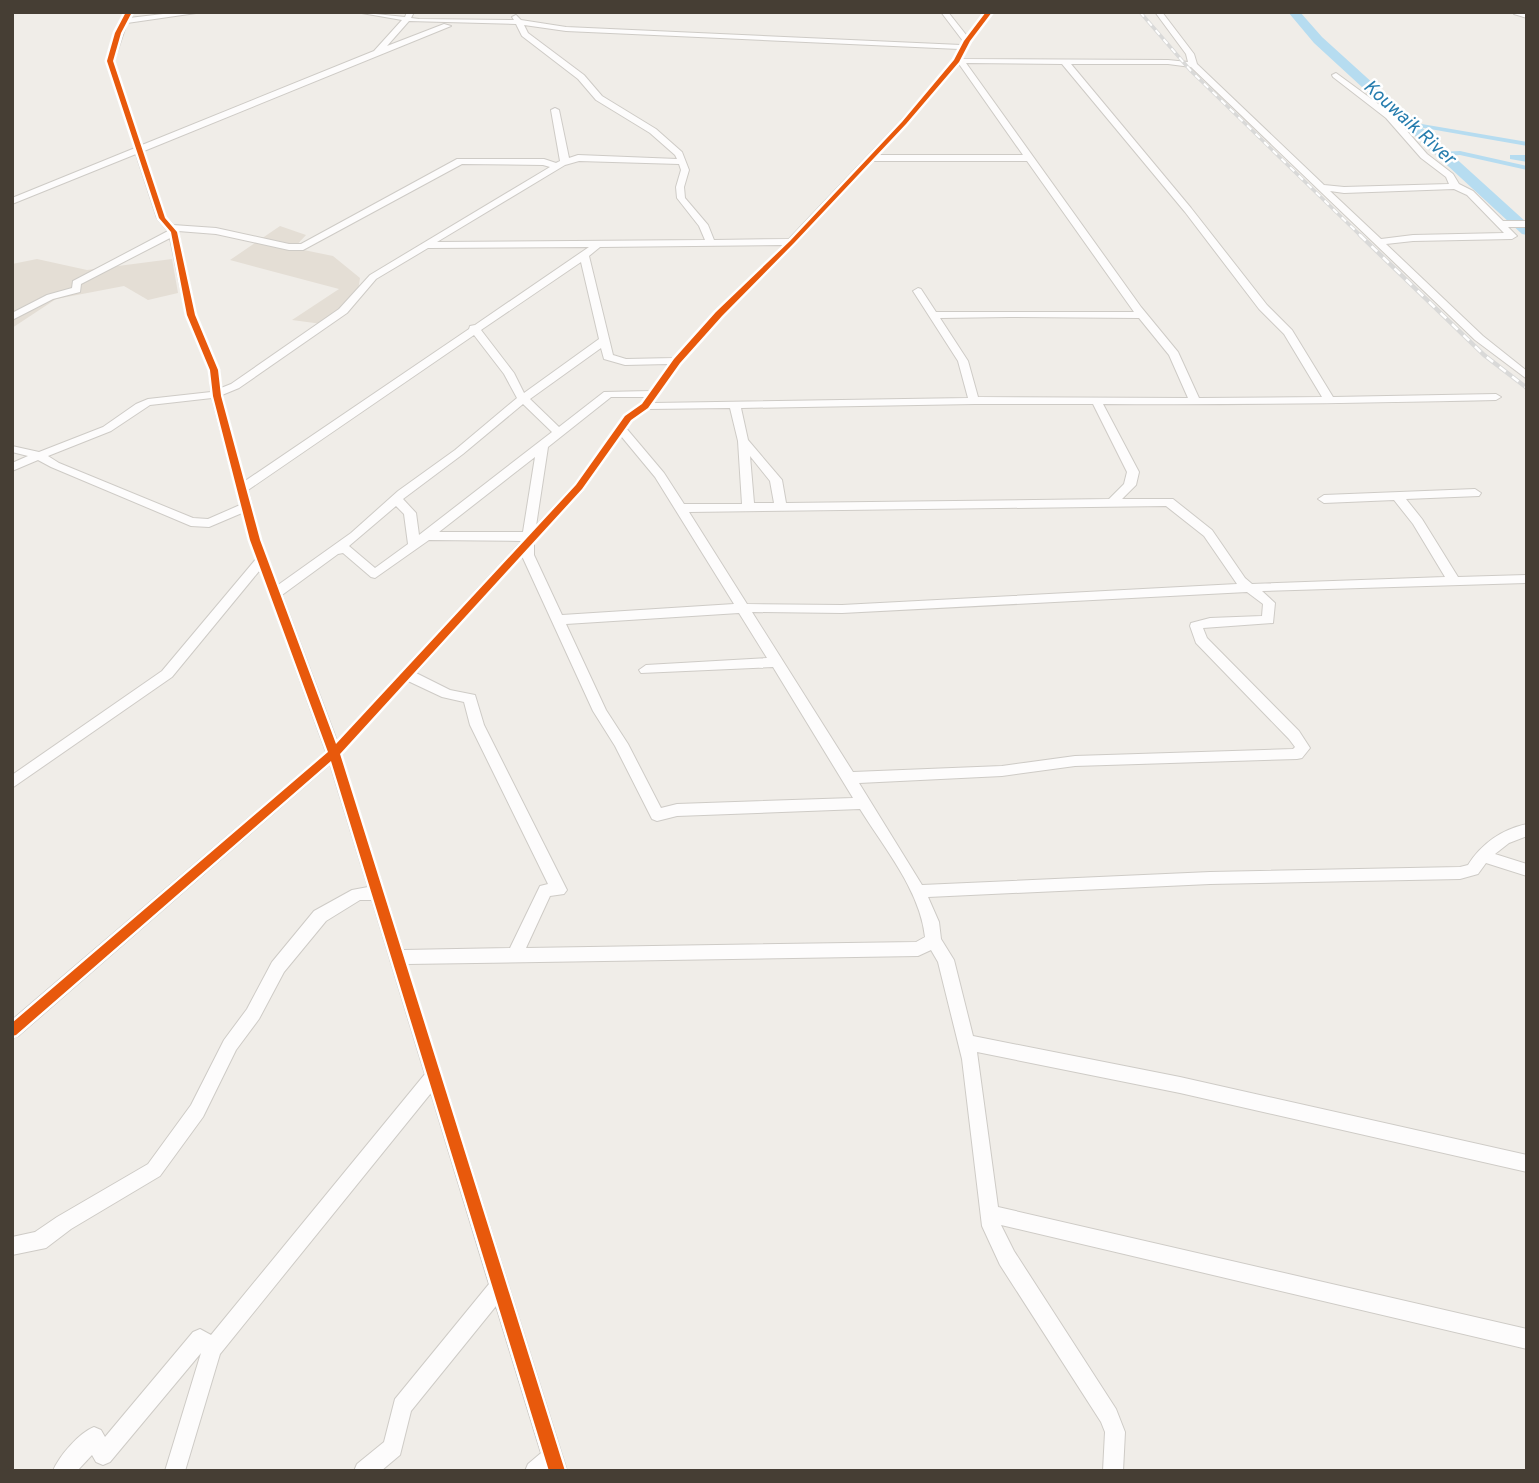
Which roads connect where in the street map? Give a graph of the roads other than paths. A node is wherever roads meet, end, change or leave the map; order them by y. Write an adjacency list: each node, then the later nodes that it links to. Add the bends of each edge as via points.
1 (200, 12): 10 (street)
2 (359, 12): 8 (street)
3 (944, 12): 13 (street)
4 (989, 12): 13 (street)
5 (1149, 12): 15 (street)
6 (1158, 12): 15 (street)
7 (1517, 12): 9 (street)
8 (409, 16): 12 (street); 14 (street)
9 (1527, 16)
10 (127, 17): 20 (street, via 110,61)
11 (517, 17): 12 (street); 13 (street, via 566,29); 23 (street, via 525,34 582,77 599,97 653,131)
12 (459, 22): 14 (street)
13 (967, 38): 16 (street)
14 (377, 52): 20 (street)
15 (1191, 60): 17 (street); 26 (street)
16 (959, 62): 17 (street); 21 (street); 22 (street)
17 (1065, 62): 50 (street, via 1288,332)
18 (1336, 75): 25 (street, via 1389,116)
19 (555, 110): 24 (street)
20 (138, 149): 27 (street); 30 (street, via 162,218)
21 (871, 158): 22 (street); 31 (street)
22 (1030, 158): 38 (street)
23 (683, 162): 24 (street, via 587,158); 33 (street, via 681,198)
24 (560, 164): 30 (street, via 460,161 303,247 216,231); 35 (street)
25 (1455, 186): 26 (street); 28 (street, via 1470,193)
26 (1320, 187): 32 (street)
27 (12, 201)
28 (1502, 224): 29 (street); 32 (street, via 1512,236)
29 (1527, 224)
30 (172, 230): 40 (street, via 76,283 77,290 50,297); 46 (street, via 191,315 214,370)
31 (792, 242): 33 (street); 43 (street)
32 (1378, 242): 44 (street, via 1479,338)
33 (711, 243): 34 (street)
34 (598, 244): 35 (street); 36 (street)
35 (423, 245): 46 (street, via 373,276 327,323)
36 (584, 255): 41 (street); 42 (street)
37 (918, 291): 39 (street)
38 (1141, 314): 39 (street); 52 (street, via 1174,354)
39 (932, 315): 49 (street, via 963,361)
40 (12, 317)
41 (474, 328): 48 (street); 62 (street, via 443,354)
42 (603, 341): 43 (street, via 604,353 614,360); 48 (street)
43 (677, 361): 45 (street)
44 (1527, 376)
45 (651, 394): 54 (street); 56 (street, via 608,394)
46 (217, 396): 60 (street, via 148,402 106,430); 62 (street)
47 (1496, 397): 50 (street)
48 (524, 399): 56 (street); 65 (street)
49 (974, 401): 51 (street); 53 (street)
50 (1330, 401): 52 (street)
51 (1097, 402): 52 (street); 67 (street, via 1133,472 1130,485)
52 (1196, 403)
53 (736, 405): 54 (street); 57 (street)
54 (645, 406): 55 (street)
55 (621, 429): 71 (street, via 660,475); 73 (street, via 579,487)
56 (559, 433): 58 (street)
57 (743, 441): 69 (street); 70 (street, via 776,480)
58 (542, 446): 72 (street); 73 (street)
59 (12, 449): 60 (street)
60 (39, 454): 61 (street); 68 (street, via 55,465 191,522 209,523)
61 (12, 468)
62 (242, 489): 68 (street)
63 (1475, 493): 64 (street)
64 (1397, 496): 66 (street); 78 (street)
65 (396, 499): 74 (street, via 410,513); 75 (street)
66 (1324, 499)
67 (1114, 500): 70 (street); 79 (street, via 1168,502 1208,534)
68 (246, 507): 76 (street)
69 (748, 507): 70 (street); 71 (street)
70 (780, 507)
71 (680, 508): 81 (street)
72 (426, 536): 73 (street, via 524,536); 74 (street)
73 (528, 540): 82 (street, via 528,555); 85 (street)
74 (414, 545): 75 (street, via 376,574 346,549)
75 (336, 550): 80 (street)
76 (262, 559): 80 (street); 88 (street, via 167,674)
77 (1527, 579): 78 (street)
78 (1454, 581): 79 (street)
79 (1249, 589): 81 (street, via 856,609); 87 (street, via 1269,603 1268,620 1195,626 1201,640 1294,735 1303,748 1297,754 1075,761 1002,771)
80 (275, 593): 86 (street)
81 (743, 608): 82 (street); 83 (street)
82 (559, 620): 89 (street, via 600,712 657,815 677,810)
83 (776, 662): 84 (street); 87 (street)
84 (646, 670)
85 (406, 674): 86 (street); 96 (street, via 447,694 470,698 477,725 559,890 545,890)
86 (334, 753): 94 (street); 98 (street)
87 (848, 778): 89 (street)
88 (12, 783)
89 (864, 803): 93 (street)
90 (1527, 830): 91 (street, via 1516,831)
91 (1483, 856): 92 (street); 93 (street, via 1473,870 1460,873)
92 (1527, 870)
93 (918, 891): 95 (street)
94 (378, 893): 97 (street); 103 (street, via 358,894 320,916 286,957 230,1045 197,1111 154,1170 39,1241)
95 (933, 940): 96 (street, via 918,949); 99 (street, via 946,960)
96 (514, 956): 97 (street)
97 (398, 957): 100 (street)
98 (12, 1031)
99 (965, 1042): 101 (street, via 1180,1085); 102 (street)
100 (434, 1076): 104 (street); 106 (street)
101 (1527, 1164)
102 (989, 1214): 105 (street); 113 (street, via 990,1226 1007,1258 1109,1416 1115,1432)
103 (12, 1246)
104 (499, 1287): 108 (street); 111 (street, via 402,1406 393,1448)
105 (1527, 1339)
106 (212, 1349): 107 (street, via 200,1339); 110 (street)
107 (105, 1463): 109 (street, via 94,1437)
108 (555, 1464): 112 (street)
109 (63, 1471)
110 (175, 1471)
111 (363, 1471)
112 (535, 1471)
113 (1113, 1471)

